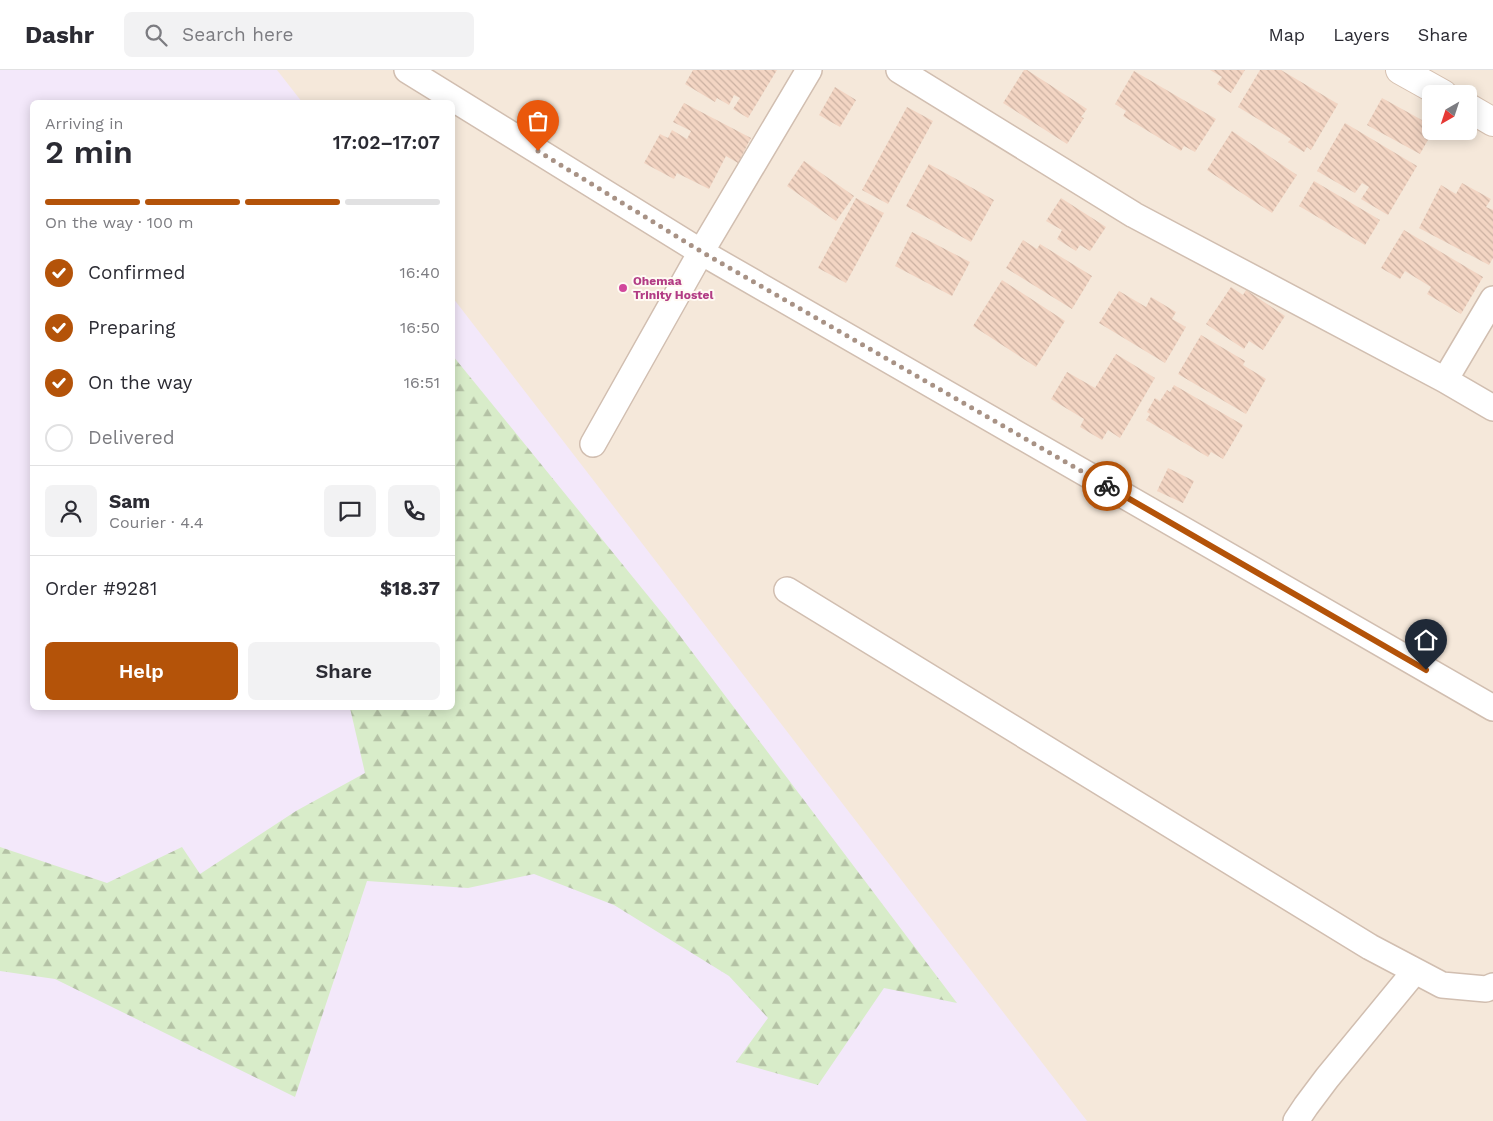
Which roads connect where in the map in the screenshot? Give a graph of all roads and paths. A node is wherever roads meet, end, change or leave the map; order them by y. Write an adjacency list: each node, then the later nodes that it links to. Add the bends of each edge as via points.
1 (407, 70): 8 (street)
2 (809, 70): 8 (street)
3 (899, 70): 10 (street, via 1134,216)
4 (1400, 70): 5 (street)
5 (1427, 85)
6 (1478, 113): 7 (street)
7 (1493, 122)
8 (702, 252): 12 (street); 14 (street)
9 (1493, 299): 10 (street)
10 (1445, 380): 11 (street)
11 (1493, 408)
12 (593, 444)
13 (787, 590): 15 (street, via 1362,942)
14 (1493, 708)
15 (1415, 971): 16 (street, via 1442,985 1486,989); 17 (street)
16 (1493, 986)
17 (1296, 1121)

